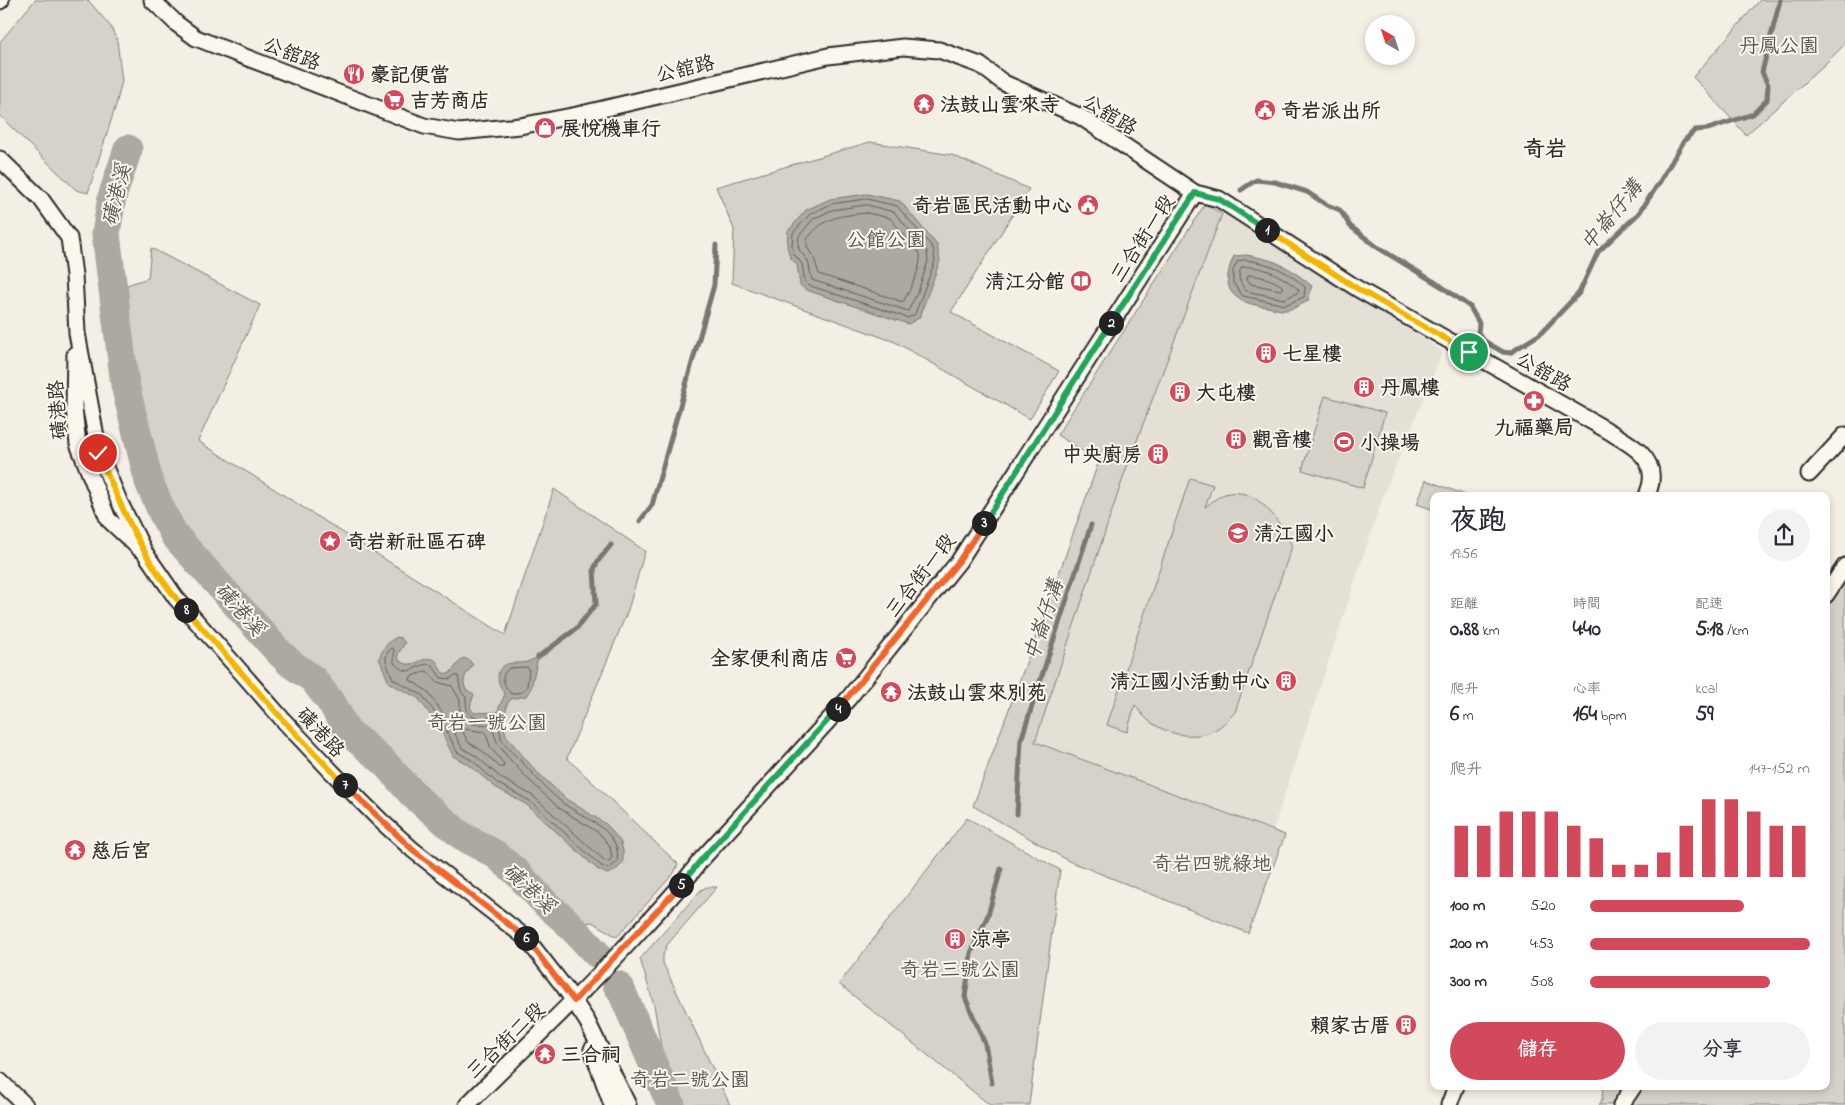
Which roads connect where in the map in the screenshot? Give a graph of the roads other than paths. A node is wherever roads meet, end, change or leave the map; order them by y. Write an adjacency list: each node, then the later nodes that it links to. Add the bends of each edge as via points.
1 (152, 0): 3 (street, 公舘路, via 196,38 424,126 459,132 520,126 577,115 828,56 903,48 939,50 980,64 1004,83 1081,117)
2 (0, 159): 10 (street, 磺港路, via 41,199 69,238 77,333 98,453 145,553 176,598 326,766 413,850 526,938)
3 (1195, 193): 6 (street, 公舘路, via 1219,199 1358,289 1642,452 1650,466 1652,480); 9 (street, 三合街一段, via 959,561 848,699)
4 (1845, 435): 5 (street)
5 (1808, 474)
6 (1648, 492)
7 (1845, 566): 8 (street)
8 (1830, 589)
9 (593, 982): 10 (street, 三合街二段)
10 (574, 1001): 15 (street, 三合街二段); 16 (street, 磺港路); 17 (street, 磺港路)
11 (0, 1081): 14 (street)
12 (1455, 1090): 18 (street)
13 (1631, 1090): 19 (street)
14 (25, 1105)
15 (467, 1105)
16 (612, 1105)
17 (628, 1105)
18 (1449, 1105)
19 (1621, 1105)

